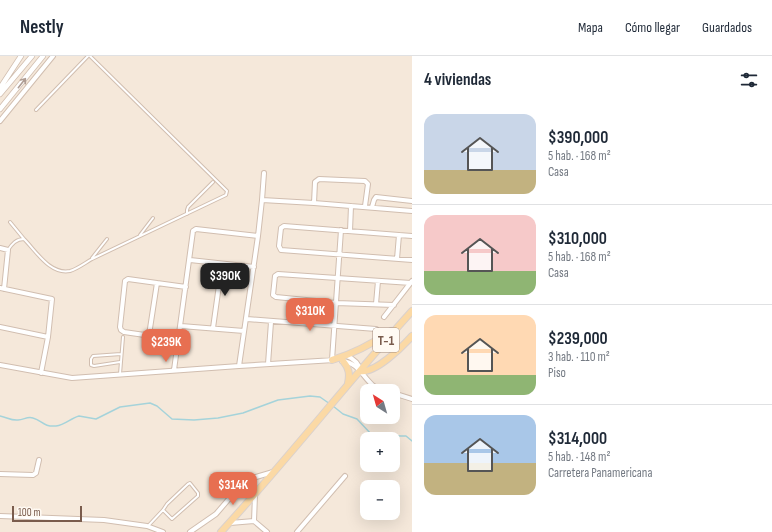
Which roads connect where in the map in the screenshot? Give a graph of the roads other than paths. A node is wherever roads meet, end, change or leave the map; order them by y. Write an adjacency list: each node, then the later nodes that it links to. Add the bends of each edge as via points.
1 (20, 56): 6 (street)
2 (32, 56): 6 (street)
3 (43, 56): 7 (street, one-way to 3)
4 (53, 56): 9 (street)
5 (89, 56): 8 (lane); 19 (lane, via 227,190 224,197)
6 (0, 94)
7 (0, 109)
8 (36, 110)
9 (0, 121)
10 (264, 173): 12 (street)
11 (213, 182): 19 (lane, via 188,207)
12 (262, 200): 14 (street); 26 (street)
13 (412, 201): 17 (street, via 376,197)
14 (314, 203): 15 (street); 16 (street, via 315,182 319,179 366,181 368,184)
15 (351, 206): 16 (street); 23 (street)
16 (365, 206): 17 (street)
17 (372, 207): 18 (street)
18 (412, 211)
19 (187, 214): 25 (lane)
20 (153, 218): 25 (lane)
21 (10, 222): 28 (lane)
22 (341, 230): 23 (street); 32 (street); 32 (street, via 284,226 281,228 279,246 281,250)
23 (350, 231): 24 (street)
24 (399, 235): 27 (street); 34 (street)
25 (140, 236): 33 (lane)
26 (258, 236): 35 (street, via 194,230); 38 (street)
27 (412, 236)
28 (24, 239): 31 (lane, via 15,241); 33 (lane, via 54,269 61,272 71,270)
29 (106, 239): 33 (lane)
30 (0, 248): 31 (street)
31 (8, 250): 44 (street)
32 (339, 255): 34 (street); 39 (street)
33 (92, 259)
34 (397, 259): 36 (street)
35 (190, 260): 37 (street); 43 (street)
36 (412, 260)
37 (222, 264): 38 (street); 56 (street)
38 (254, 267): 50 (street)
39 (338, 278): 40 (street); 45 (street); 45 (street, via 278,274 275,276 273,295)
40 (378, 281): 41 (street); 46 (street)
41 (411, 282): 47 (street)
42 (157, 283): 43 (street); 59 (street); 59 (street, via 128,279 125,281 121,330)
43 (186, 287): 53 (street)
44 (2, 288): 61 (street, via 51,298 53,301)
45 (336, 303): 46 (street); 54 (street)
46 (376, 304): 47 (street)
47 (394, 305): 49 (street)
48 (412, 311): 52 (main road, T-1)
49 (384, 317)
50 (247, 319): 51 (street); 58 (street)
51 (271, 322): 54 (street); 69 (street)
52 (400, 324): 65 (main road); 72 (main road, T-1)
53 (181, 326): 56 (street); 63 (street)
54 (334, 326): 57 (street); 66 (street)
55 (0, 327): 61 (street)
56 (213, 328): 58 (street)
57 (376, 328)
58 (244, 331): 70 (street)
59 (148, 335): 63 (street)
60 (412, 336): 72 (main road, T-1, via 394,354 372,369)
61 (48, 337): 73 (street)
62 (123, 337): 64 (lane)
63 (179, 340): 71 (street)
64 (121, 354): 67 (lane); 67 (lane, via 93,356 91,359 91,365 94,366)
65 (345, 358): 66 (main road); 72 (street, via 352,358 358,363); 76 (main road, via 349,373)
66 (332, 360): 69 (street)
67 (120, 362): 74 (lane)
68 (0, 364): 73 (street)
69 (268, 364): 70 (street)
70 (239, 366): 71 (street)
71 (174, 370): 74 (street)
72 (360, 371): 75 (street); 76 (main road, T-1)
73 (40, 373): 74 (street, via 72,378)
74 (120, 374)
75 (371, 384)
76 (346, 387): 80 (main road, T-1)
77 (400, 395): 78 (street)
78 (412, 398)
79 (39, 460): 81 (street, via 36,473 33,475)
80 (273, 472): 83 (main road, T-1); 90 (street, via 244,484 216,514)
81 (0, 474)
82 (345, 476): 93 (street)
83 (255, 495): 86 (street); 87 (main road, T-1)
84 (163, 510): 84 (lane, via 166,504 189,483 198,493 198,496 172,519); 88 (lane)
85 (0, 516): 88 (street, via 104,520)
86 (254, 521): 87 (street); 92 (street)
87 (230, 523): 91 (main road, T-1)
88 (147, 526): 89 (street)
89 (163, 532)
90 (190, 532)
91 (221, 532)
92 (267, 532)
93 (297, 532)

